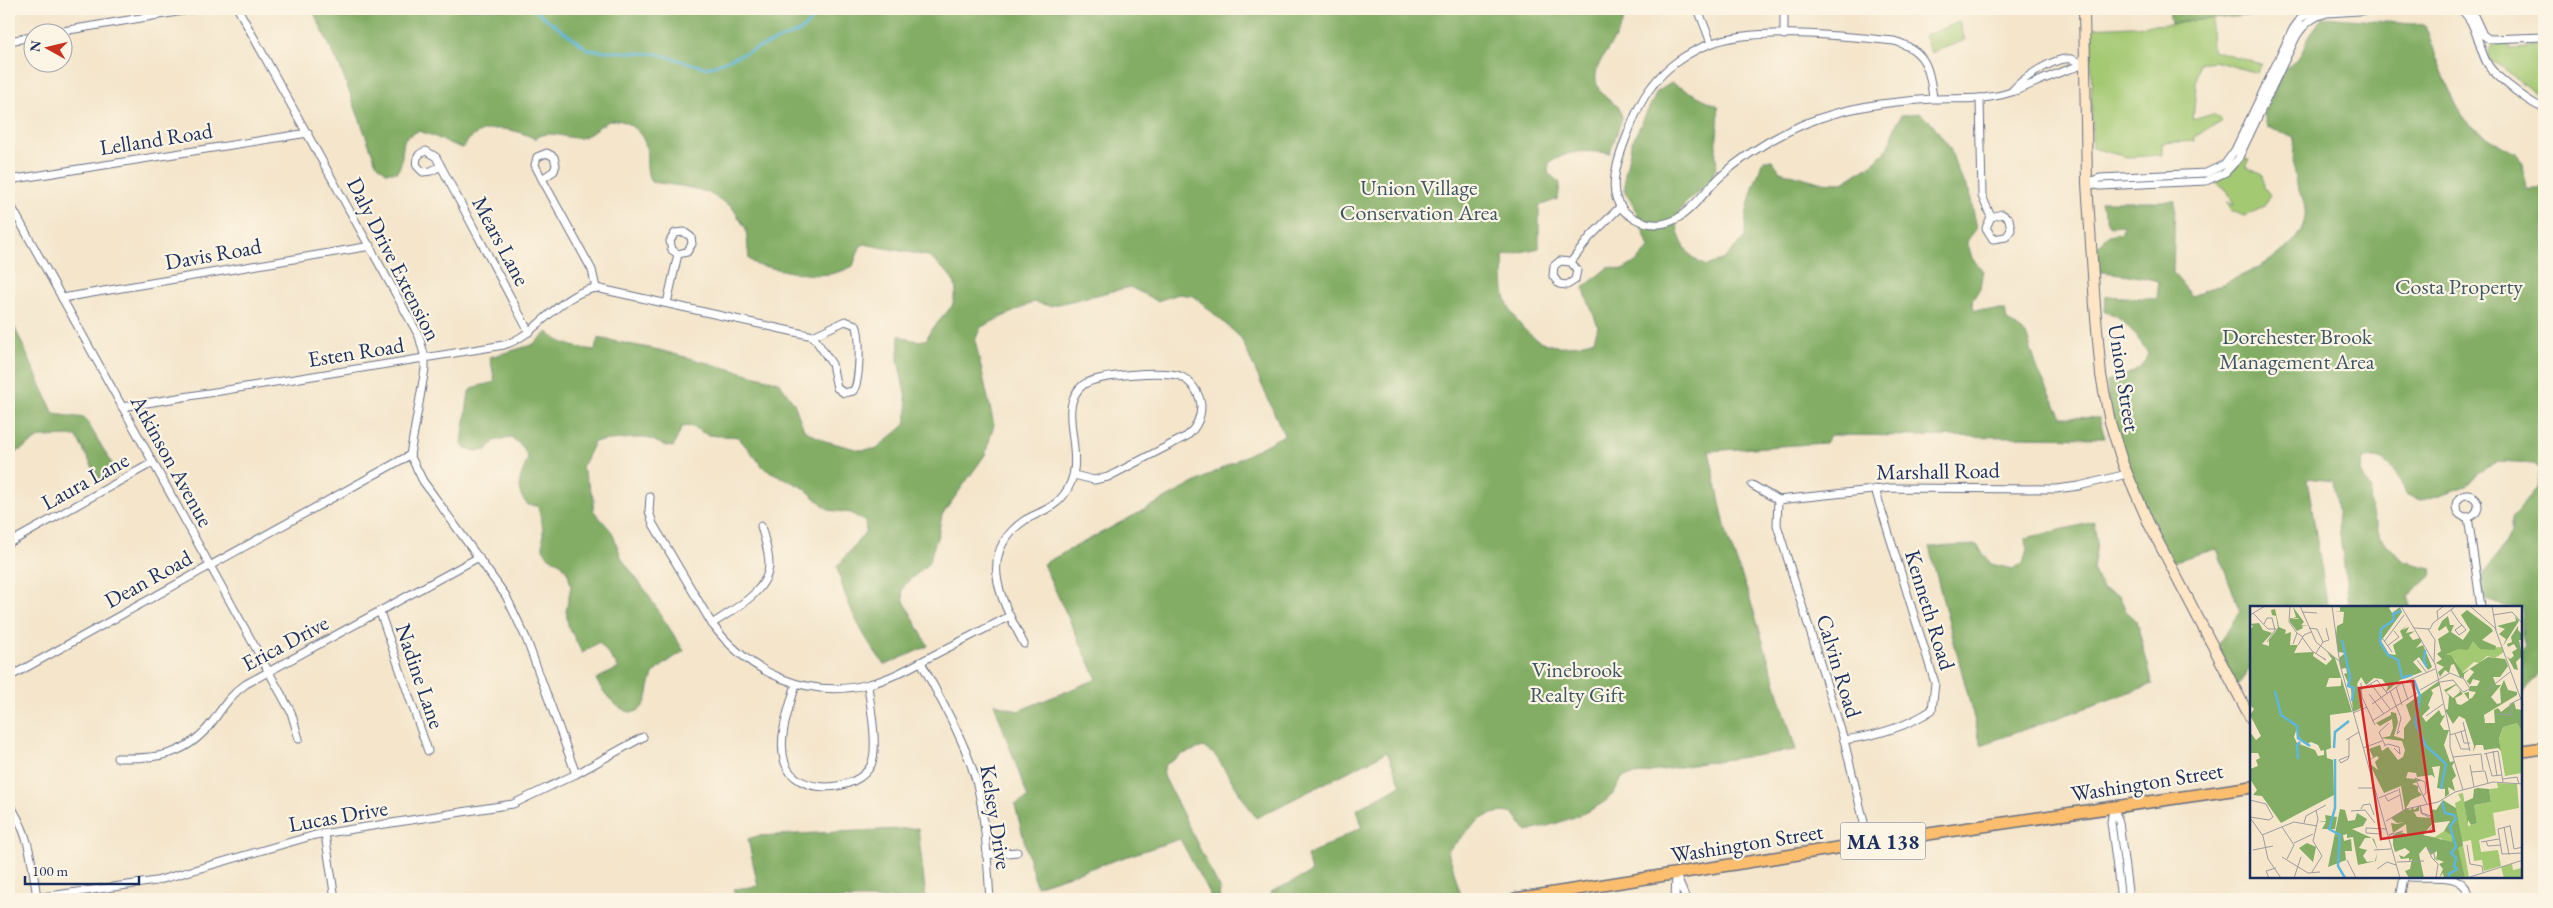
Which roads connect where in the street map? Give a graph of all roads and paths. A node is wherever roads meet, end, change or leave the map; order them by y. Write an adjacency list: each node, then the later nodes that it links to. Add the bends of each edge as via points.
1 (195, 9): 10 (street)
2 (238, 9): 24 (street, Daly Drive Extension)
3 (1698, 9): 16 (street)
4 (1784, 9): 11 (street)
5 (2084, 9): 18 (main road, Union Street)
6 (2315, 9): 19 (street, via 2295,25)
7 (2390, 9): 19 (street, via 2327,13 2313,19 2296,37)
8 (2460, 9): 17 (street, via 2468,18)
9 (2471, 9): 14 (street, via 2483,35)
10 (72, 30)
11 (1784, 35): 16 (street, via 1739,36); 22 (street, via 1875,39 1905,44 1914,49 1926,65)
12 (2544, 37): 14 (street)
13 (22, 39): 15 (street)
14 (2489, 39): 17 (street)
15 (9, 41)
16 (1711, 43): 30 (street, via 1667,70 1642,100 1614,174 1614,187)
17 (2482, 51): 23 (street, via 2492,69 2534,104)
18 (2083, 64): 20 (street); 20 (street, via 2070,59 2050,64 2019,82); 28 (main road, Union Street)
19 (2269, 86): 28 (street, via 2230,168 2211,176 2100,178)
20 (2011, 92): 21 (street)
21 (1980, 98): 22 (street); 31 (street, via 1982,196)
22 (1933, 99): 30 (street, via 1854,108 1787,131 1732,166 1684,213 1667,223 1641,222)
23 (2544, 108)
24 (308, 133): 26 (street, Lelland Road); 32 (street, Daly Drive Extension)
25 (441, 166): 38 (street, Mears Lane)
26 (9, 180)
27 (542, 180): 35 (street, via 592,270)
28 (2087, 183): 44 (main road, Union Street, via 2100,375 2110,422)
29 (9, 202): 36 (street, Atkinson Avenue)
30 (1621, 206): 34 (street, via 1590,236)
31 (1991, 216)
32 (371, 246): 36 (street, Davis Road); 40 (street, Daly Drive Extension, via 413,323)
33 (678, 254): 37 (street)
34 (1570, 262)
35 (596, 288): 37 (street); 38 (street, Esten Road, via 572,297)
36 (62, 298): 41 (street, Atkinson Avenue)
37 (668, 303): 39 (street)
38 (529, 332): 40 (street, Esten Road, via 504,345)
39 (813, 336): 39 (street, via 832,364 837,388 844,393 853,391 857,381 856,325 846,322)
40 (425, 358): 41 (street, Esten Road); 42 (street, Daly Drive Extension)
41 (122, 407): 43 (street, Atkinson Avenue)
42 (410, 455): 53 (street, via 424,481); 54 (street, Dean Road)
43 (152, 464): 52 (street, Laura Lane); 54 (street, Atkinson Avenue)
44 (2127, 474): 47 (street, Marshall Road, via 2056,489); 65 (main road, Union Street, via 2170,565)
45 (1074, 475): 45 (street, via 1076,448 1070,411 1073,398 1087,383 1101,378 1169,374 1185,379 1194,388 1199,398 1200,415 1187,436 1108,478 1094,480); 57 (street, via 1056,503 1016,528 1000,551 996,576 998,589)
46 (1752, 485): 49 (street)
47 (1875, 489): 49 (street, Marshall Road); 68 (street, Kenneth Road, via 1935,683 1935,697 1932,710 1923,715 1884,732)
48 (650, 497): 58 (street, via 649,511 653,524)
49 (1778, 500): 68 (street, Calvin Road, via 1777,525)
50 (2468, 517): 55 (street)
51 (761, 526): 58 (street, via 769,561 765,580)
52 (9, 543)
53 (479, 557): 56 (street, Erica Drive); 73 (street, via 498,583 520,624)
54 (210, 564): 61 (street, Atkinson Avenue); 62 (street, Dean Road)
55 (2481, 606)
56 (380, 612): 61 (street, Erica Drive); 70 (street, Nadine Lane)
57 (1010, 616): 59 (street); 60 (street)
58 (712, 624): 63 (street, via 733,649 756,667)
59 (1024, 644)
60 (921, 662): 64 (street); 80 (street, Kelsey Drive, via 973,770)
61 (269, 672): 67 (street, Atkinson Avenue, via 294,720); 72 (street, Erica Drive, via 236,690 204,733 180,750 156,758)
62 (9, 677)
63 (796, 684): 64 (street, via 832,689); 64 (street, via 784,732 784,756 793,777 817,787 852,782 871,765 874,746)
64 (868, 685)
65 (2250, 717)
66 (643, 737): 73 (street, Lucas Drive)
67 (299, 739)
68 (1844, 740): 78 (street, Calvin Road)
69 (2544, 748): 71 (main road)
70 (428, 751)
71 (2523, 751)
72 (117, 758)
73 (576, 774): 77 (street, Lucas Drive, via 504,807)
74 (2250, 787): 76 (main road, Washington Street / MA 138)
75 (9, 804): 84 (street, via 29,843)
76 (2114, 809): 78 (main road, Washington Street / MA 138); 91 (street, via 2111,822); 92 (street, via 2119,822)
77 (325, 834): 84 (street, Lucas Drive, via 294,840 170,878); 86 (street)
78 (1869, 843): 81 (main road, Washington Street / MA 138)
79 (1017, 852): 80 (street)
80 (986, 855): 87 (street, Kelsey Drive)
81 (1676, 875): 88 (main road, Washington Street / MA 138); 89 (street); 90 (street)
82 (2404, 878): 93 (street)
83 (2450, 878): 94 (street, via 2461,882 2468,892)
84 (37, 898): 85 (street, Lucas Drive)
85 (28, 899)
86 (335, 899)
87 (990, 899)
88 (1515, 899)
89 (1675, 899)
90 (1686, 899)
91 (2121, 899)
92 (2130, 899)
93 (2400, 899)
94 (2467, 899)

